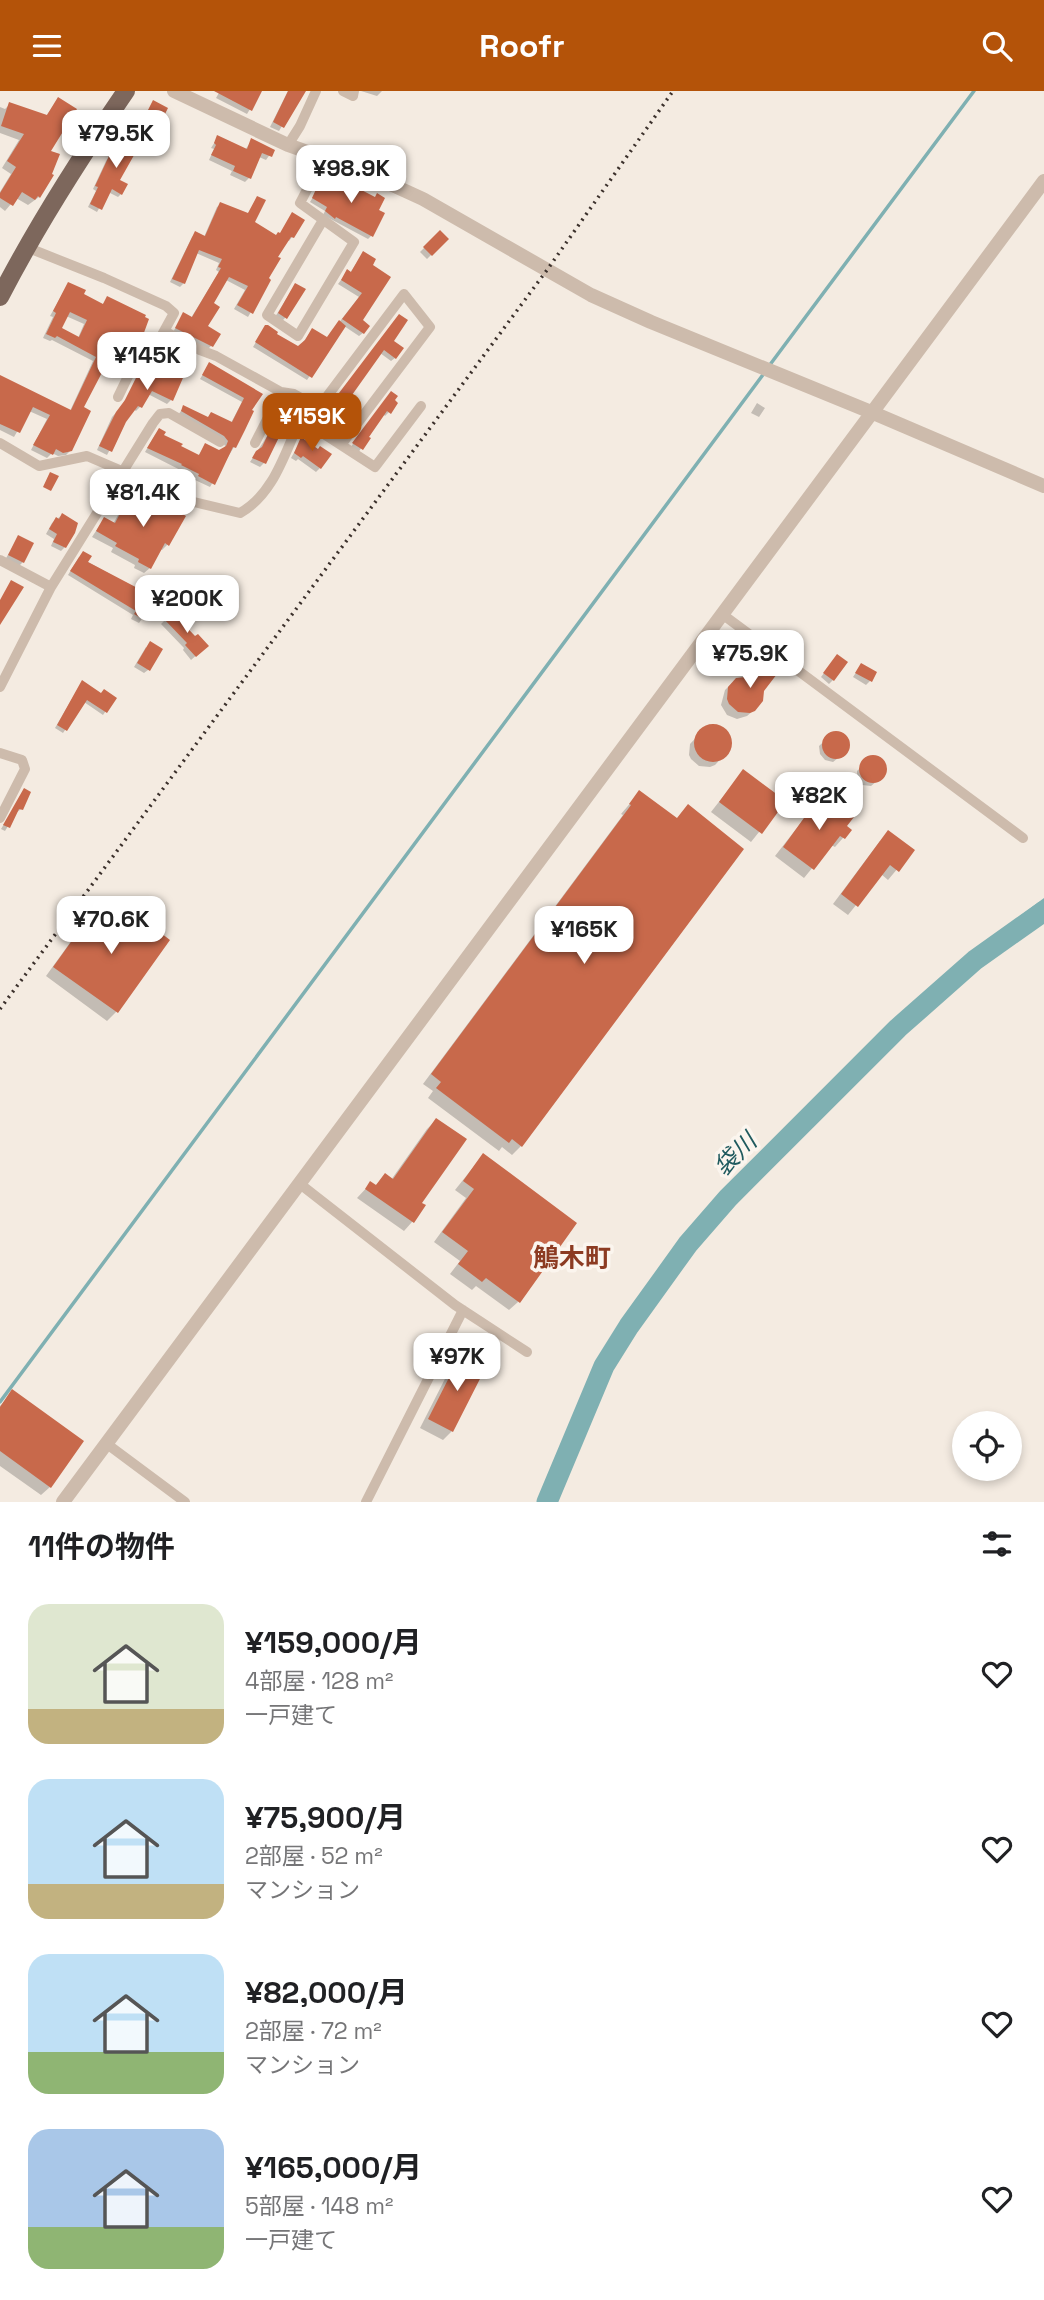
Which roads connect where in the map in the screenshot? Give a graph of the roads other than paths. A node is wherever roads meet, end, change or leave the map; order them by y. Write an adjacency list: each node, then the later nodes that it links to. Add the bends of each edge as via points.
1 (126, 91): 10 (main road)
2 (174, 91): 6 (street)
3 (316, 91): 6 (street)
4 (342, 91): 5 (street, via 353,96)
5 (355, 91)
6 (288, 145): 7 (street)
7 (324, 157): 9 (street, via 300,203); 17 (street, via 423,199 591,295)
8 (1044, 181): 17 (street)
9 (323, 220): 9 (street, via 354,242 298,336 267,315)
10 (26, 247): 11 (main road); 12 (street, via 166,306 174,313)
11 (0, 297)
12 (164, 331): 13 (street); 14 (street, via 151,355 134,364)
13 (281, 392): 16 (street); 21 (street)
14 (118, 397)
15 (421, 406): 22 (street, via 375,467)
16 (320, 408): 18 (street); 22 (street, via 404,294 430,327)
17 (871, 412): 24 (street); 27 (street)
18 (307, 423): 22 (street); 23 (street, via 296,429 270,486 240,513 194,502)
19 (220, 442): 23 (street, via 169,413 160,414)
20 (0, 443): 23 (street, via 39,465 87,456)
21 (254, 443)
22 (341, 445)
23 (124, 472): 26 (street)
24 (1044, 486)
25 (0, 560): 26 (street)
26 (51, 587): 28 (street)
27 (722, 614): 31 (street); 32 (street)
28 (0, 687)
29 (0, 753): 30 (street, via 22,760 25,769)
30 (0, 818)
31 (1023, 838)
32 (300, 1184): 33 (street); 35 (street)
33 (463, 1310): 34 (street); 38 (street)
34 (527, 1352)
35 (107, 1444): 36 (street); 37 (street)
36 (63, 1502)
37 (185, 1502)
38 (366, 1502)

